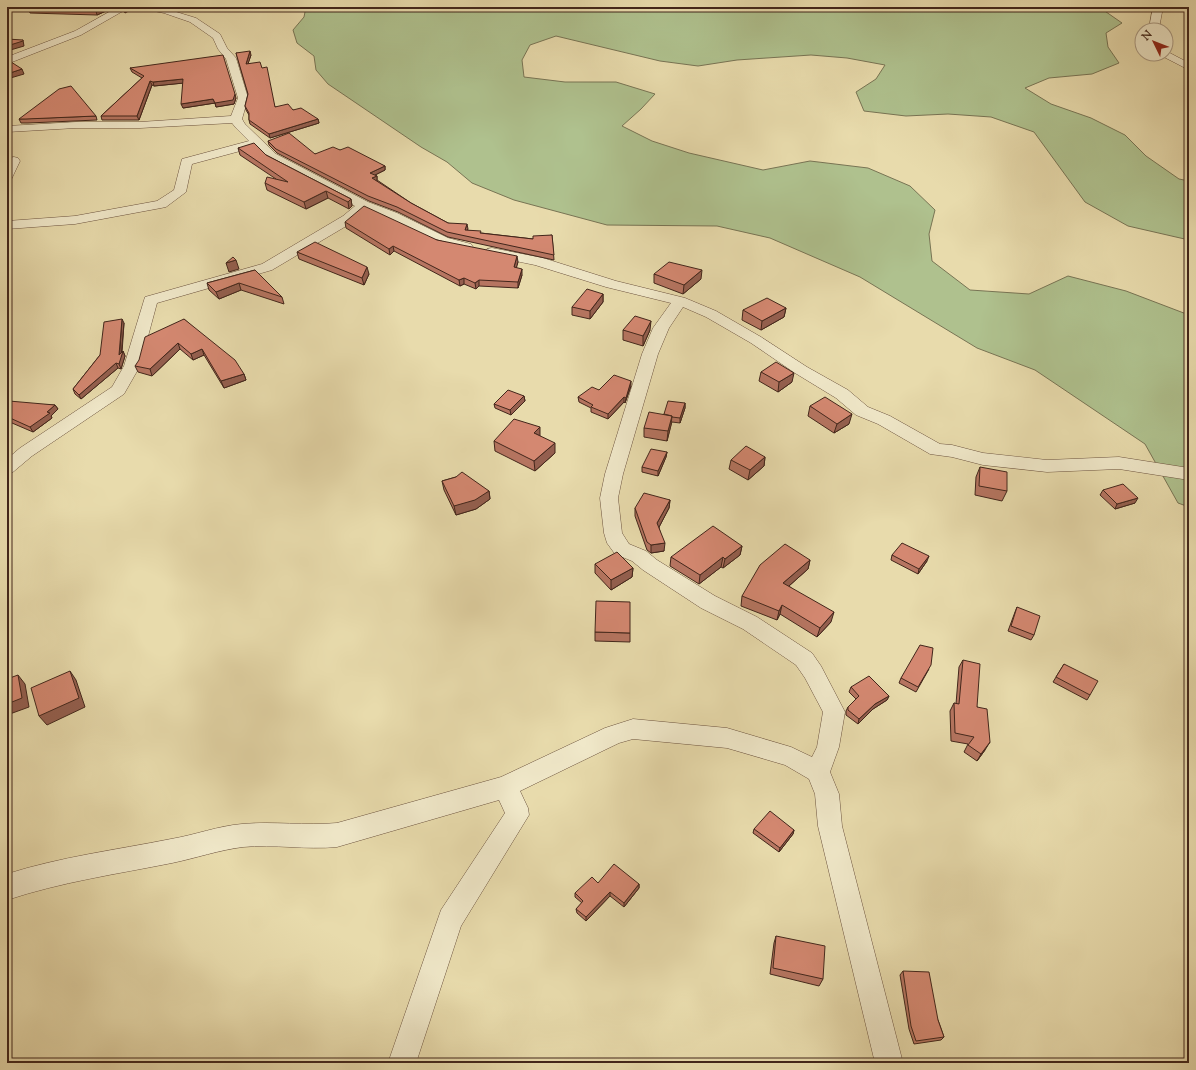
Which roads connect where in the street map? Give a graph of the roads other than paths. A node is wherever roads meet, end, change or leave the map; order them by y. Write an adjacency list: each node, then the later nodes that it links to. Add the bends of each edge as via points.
1 (125, 7): 10 (street, via 78,33)
2 (147, 7): 12 (street, via 193,20 217,36 231,58 243,98)
3 (529, 7): 4 (street)
4 (573, 7)
5 (1158, 7): 8 (street)
6 (1185, 7): 7 (street)
7 (1189, 9)
8 (1155, 22)
9 (1174, 59): 11 (street)
10 (7, 62)
11 (1189, 67)
12 (236, 119): 13 (street); 14 (street)
13 (7, 129)
14 (256, 143): 17 (street, via 272,157); 18 (street, via 186,162 180,192 161,204 75,220)
15 (14, 161): 16 (street)
16 (7, 177)
17 (363, 205): 19 (street, via 392,216 443,242 538,261 611,284); 20 (street, via 348,219 267,267 150,300 132,366 118,390 26,452)
18 (7, 225)
19 (680, 301): 21 (street, via 732,325 842,394 862,411 884,420 936,450 952,451 983,459 1047,466 1120,463); 22 (street, via 661,328 650,354 614,474 609,498 613,533 622,548 639,556 708,602 750,623 804,659 834,712 828,747)
20 (7, 468)
21 (1189, 474)
22 (818, 772): 23 (street, via 791,757 727,738 633,729 613,735); 26 (street, via 827,794 830,826)
23 (505, 787): 24 (street, via 337,835 249,835 215,840 193,847 42,876); 25 (street, via 518,815 450,919)
24 (7, 887)
25 (402, 1063)
26 (889, 1063)

